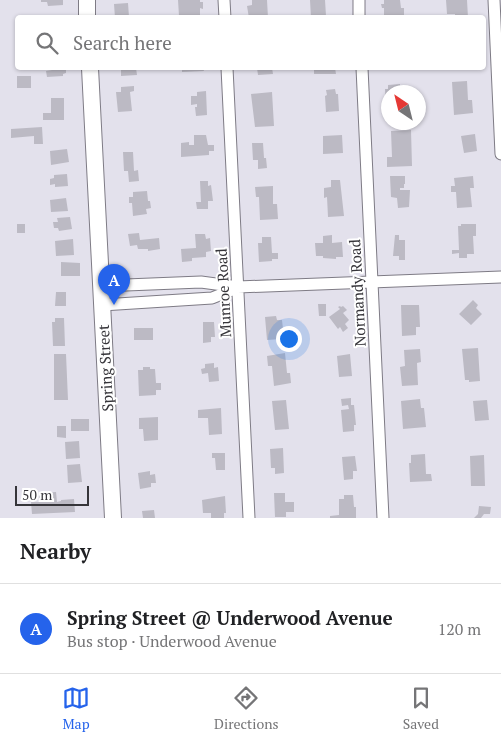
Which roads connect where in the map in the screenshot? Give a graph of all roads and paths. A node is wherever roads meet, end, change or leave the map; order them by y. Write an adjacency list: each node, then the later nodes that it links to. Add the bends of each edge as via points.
1 (86, 0): 5 (main road)
2 (224, 0): 6 (street)
3 (358, 0): 7 (street)
4 (494, 0): 11 (street)
5 (87, 15)
6 (225, 15)
7 (359, 15)
8 (90, 70): 14 (main road, Spring Street)
9 (227, 70): 15 (street, Munroe Road)
10 (362, 70): 13 (street, Normandy Road)
11 (501, 154)
12 (501, 278): 13 (street)
13 (372, 282): 15 (street); 19 (street, Normandy Road)
14 (101, 286): 15 (street, via 201,282); 16 (main road, Spring Street)
15 (238, 288): 16 (street, via 212,298); 18 (street, Munroe Road)
16 (102, 304): 17 (main road, Spring Street)
17 (113, 518)
18 (249, 518)
19 (382, 518)

